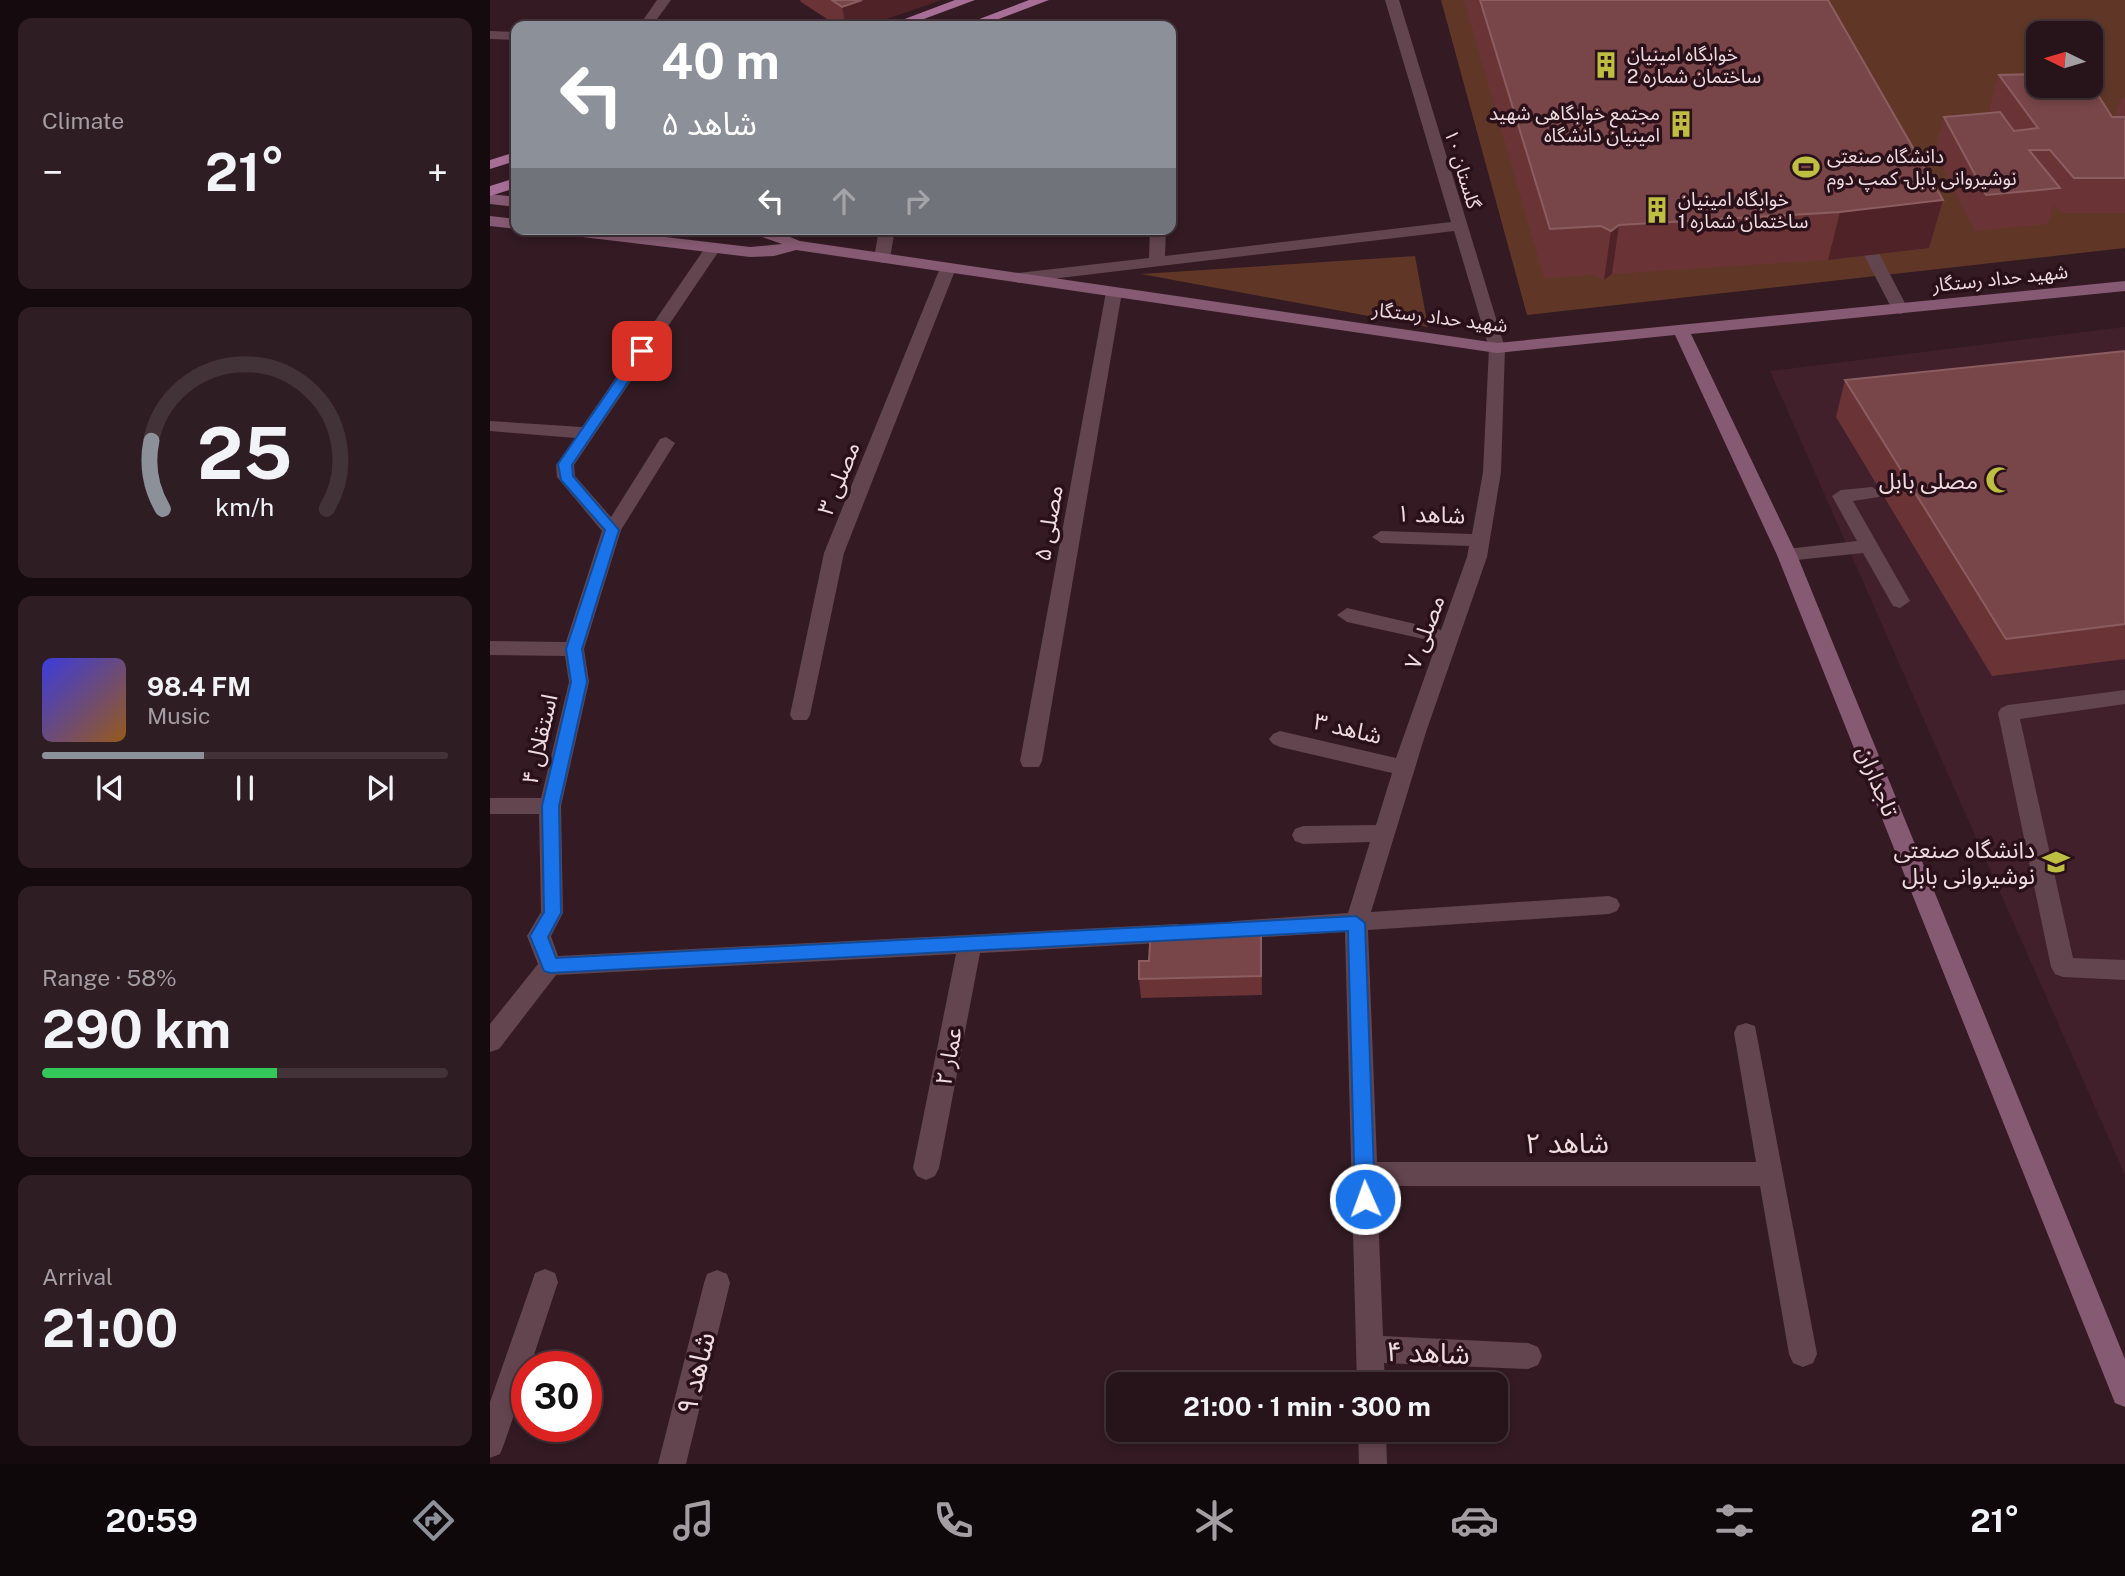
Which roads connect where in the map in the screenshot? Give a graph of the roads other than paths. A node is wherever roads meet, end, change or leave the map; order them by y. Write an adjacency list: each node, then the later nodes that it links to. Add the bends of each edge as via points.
1 (664, 0): 5 (street)
2 (968, 0): 6 (main road)
3 (1042, 0): 7 (main road)
4 (1392, 0): 19 (street, گلستان ۱۰)
5 (649, 21)
6 (908, 21)
7 (982, 21)
8 (490, 35): 9 (street)
9 (511, 36)
10 (511, 158): 11 (main road)
11 (490, 165)
12 (511, 185): 13 (main road)
13 (490, 191)
14 (490, 199): 15 (main road)
15 (511, 201)
16 (1849, 210): 32 (street)
17 (490, 221): 18 (main road)
18 (511, 223)
19 (1461, 226): 27 (street); 34 (street, گلستان ۱۰)
20 (606, 235): 25 (main road, شهید حداد رستگار)
21 (775, 235): 24 (main road, شهید حداد رستگار)
22 (886, 235): 26 (street)
23 (1157, 235): 27 (street)
24 (796, 246): 25 (main road, شهید حداد رستگار, via 774,251); 26 (main road, شهید حداد رستگار)
25 (713, 248): 36 (street)
26 (882, 258): 28 (main road, شهید حداد رستگار)
27 (1157, 262): 29 (street)
28 (948, 268): 29 (main road, شهید حداد رستگار); 50 (street, مصلی ۳, via 834,553)
29 (1018, 278): 31 (main road, شهید حداد رستگار)
30 (2125, 286): 32 (main road, شهید حداد رستگار)
31 (1114, 292): 34 (main road, شهید حداد رستگار); 52 (street, مصلی ۵)
32 (1900, 309): 33 (main road, شهید حداد رستگار)
33 (1681, 330): 34 (main road, شهید حداد رستگار); 43 (main road, تاجداران)
34 (1497, 348): 41 (street, مصلی ۷, via 1492,472)
35 (490, 426): 36 (street)
36 (585, 433): 39 (street, via 565,464 566,477)
37 (666, 443): 39 (street, استقلال ۴)
38 (1872, 493): 42 (street, via 1841,496)
39 (612, 530): 48 (street, استقلال ۴)
40 (1381, 537): 41 (street, شاهد ۱)
41 (1480, 540): 46 (street, مصلی ۷)
42 (1868, 546): 43 (street); 44 (street)
43 (1787, 555): 74 (main road, تاجداران)
44 (1900, 601)
45 (1347, 615): 46 (street)
46 (1448, 638): 53 (street, مصلی ۷)
47 (490, 649): 48 (street)
48 (574, 649): 55 (street, استقلال ۴, via 579,682)
49 (2125, 696): 62 (street, via 2008,713 2063,967)
50 (800, 715)
51 (1280, 739): 53 (street, شاهد ۳)
52 (1031, 761)
53 (1404, 768): 56 (street, مصلی ۷)
54 (490, 806): 55 (street)
55 (550, 806): 61 (street, استقلال ۴, via 552,913 539,936)
56 (1384, 833): 57 (street); 59 (street, مصلی ۷)
57 (1303, 835)
58 (1609, 905): 59 (street)
59 (1356, 923): 60 (street); 66 (street, مصلی ۷)
60 (970, 944): 61 (street); 65 (street, عمار ۲)
61 (550, 966): 64 (street)
62 (2125, 970)
63 (1746, 1033): 67 (street)
64 (490, 1042)
65 (926, 1168)
66 (1364, 1174): 67 (street, شاهد ۲); 70 (street, مصلی ۷)
67 (1771, 1174): 71 (street)
68 (545, 1282): 76 (street)
69 (717, 1283): 77 (street, شاهد ۹)
70 (1370, 1349): 72 (street, شاهد ۴); 73 (street, مصلی ۷)
71 (1802, 1354)
72 (1528, 1356)
73 (1371, 1372)
74 (2125, 1393)
75 (1372, 1442): 78 (street)
76 (490, 1444)
77 (672, 1464)
78 (1373, 1464)

